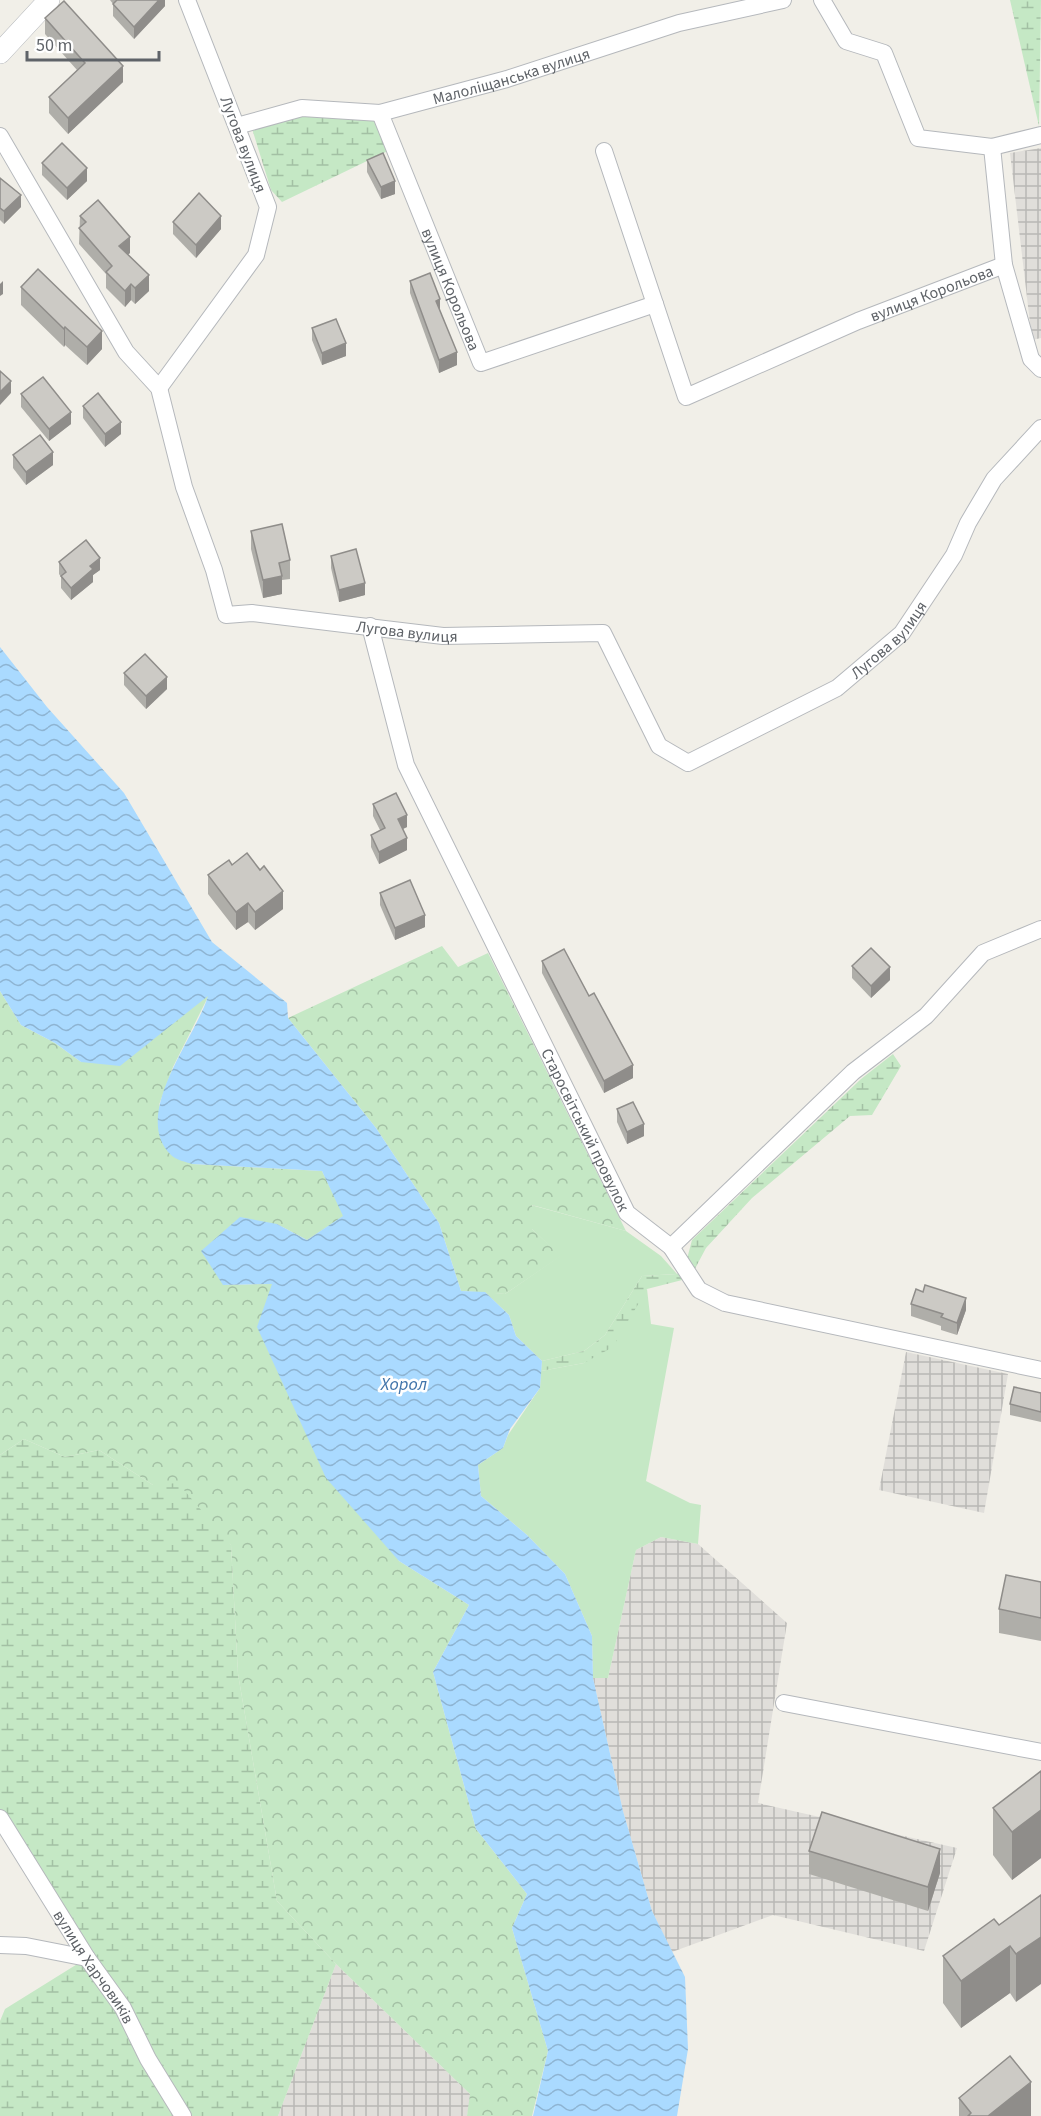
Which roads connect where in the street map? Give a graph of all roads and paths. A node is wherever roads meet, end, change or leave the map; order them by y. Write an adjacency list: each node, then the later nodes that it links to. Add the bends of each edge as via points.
1 (49, 0): 5 (street)
2 (188, 0): 7 (street, Лугова вулиця)
3 (783, 0): 6 (street, Малоліщанська вулиця, via 679,23 507,79)
4 (822, 0): 10 (street, via 846,41 884,53 918,138)
5 (0, 53)
6 (380, 113): 7 (street, Малоліщанська вулиця, via 302,108); 13 (street, вулиця Корольова, via 481,363)
7 (237, 126): 15 (street, Лугова вулиця, via 268,207 256,255)
8 (1041, 135): 10 (street)
9 (0, 136): 15 (street, via 126,352)
10 (992, 147): 12 (street)
11 (604, 151): 13 (street, вулиця Корольова)
12 (1004, 266): 13 (street, вулиця Корольова, via 858,321 686,397); 14 (street, via 1031,359)
13 (655, 304)
14 (1041, 369)
15 (159, 388): 17 (street, Лугова вулиця, via 184,487 226,615 252,613)
16 (1041, 428): 17 (street, Лугова вулиця, via 994,478 954,555 902,633 837,688 688,763 659,746 603,633 443,636)
17 (370, 626): 19 (street, Старосвітський провулок, via 406,765 627,1213)
18 (1041, 929): 19 (street, via 983,953 926,1016 854,1072)
19 (671, 1247): 20 (street, Старосвітський провулок, via 699,1290 725,1303)
20 (1041, 1370)
21 (784, 1703): 22 (street)
22 (1041, 1752)
23 (0, 1818): 25 (street, вулиця Харчовиків)
24 (0, 1945): 25 (street)
25 (87, 1958): 26 (street, вулиця Харчовиків, via 123,2008)
26 (183, 2116)

